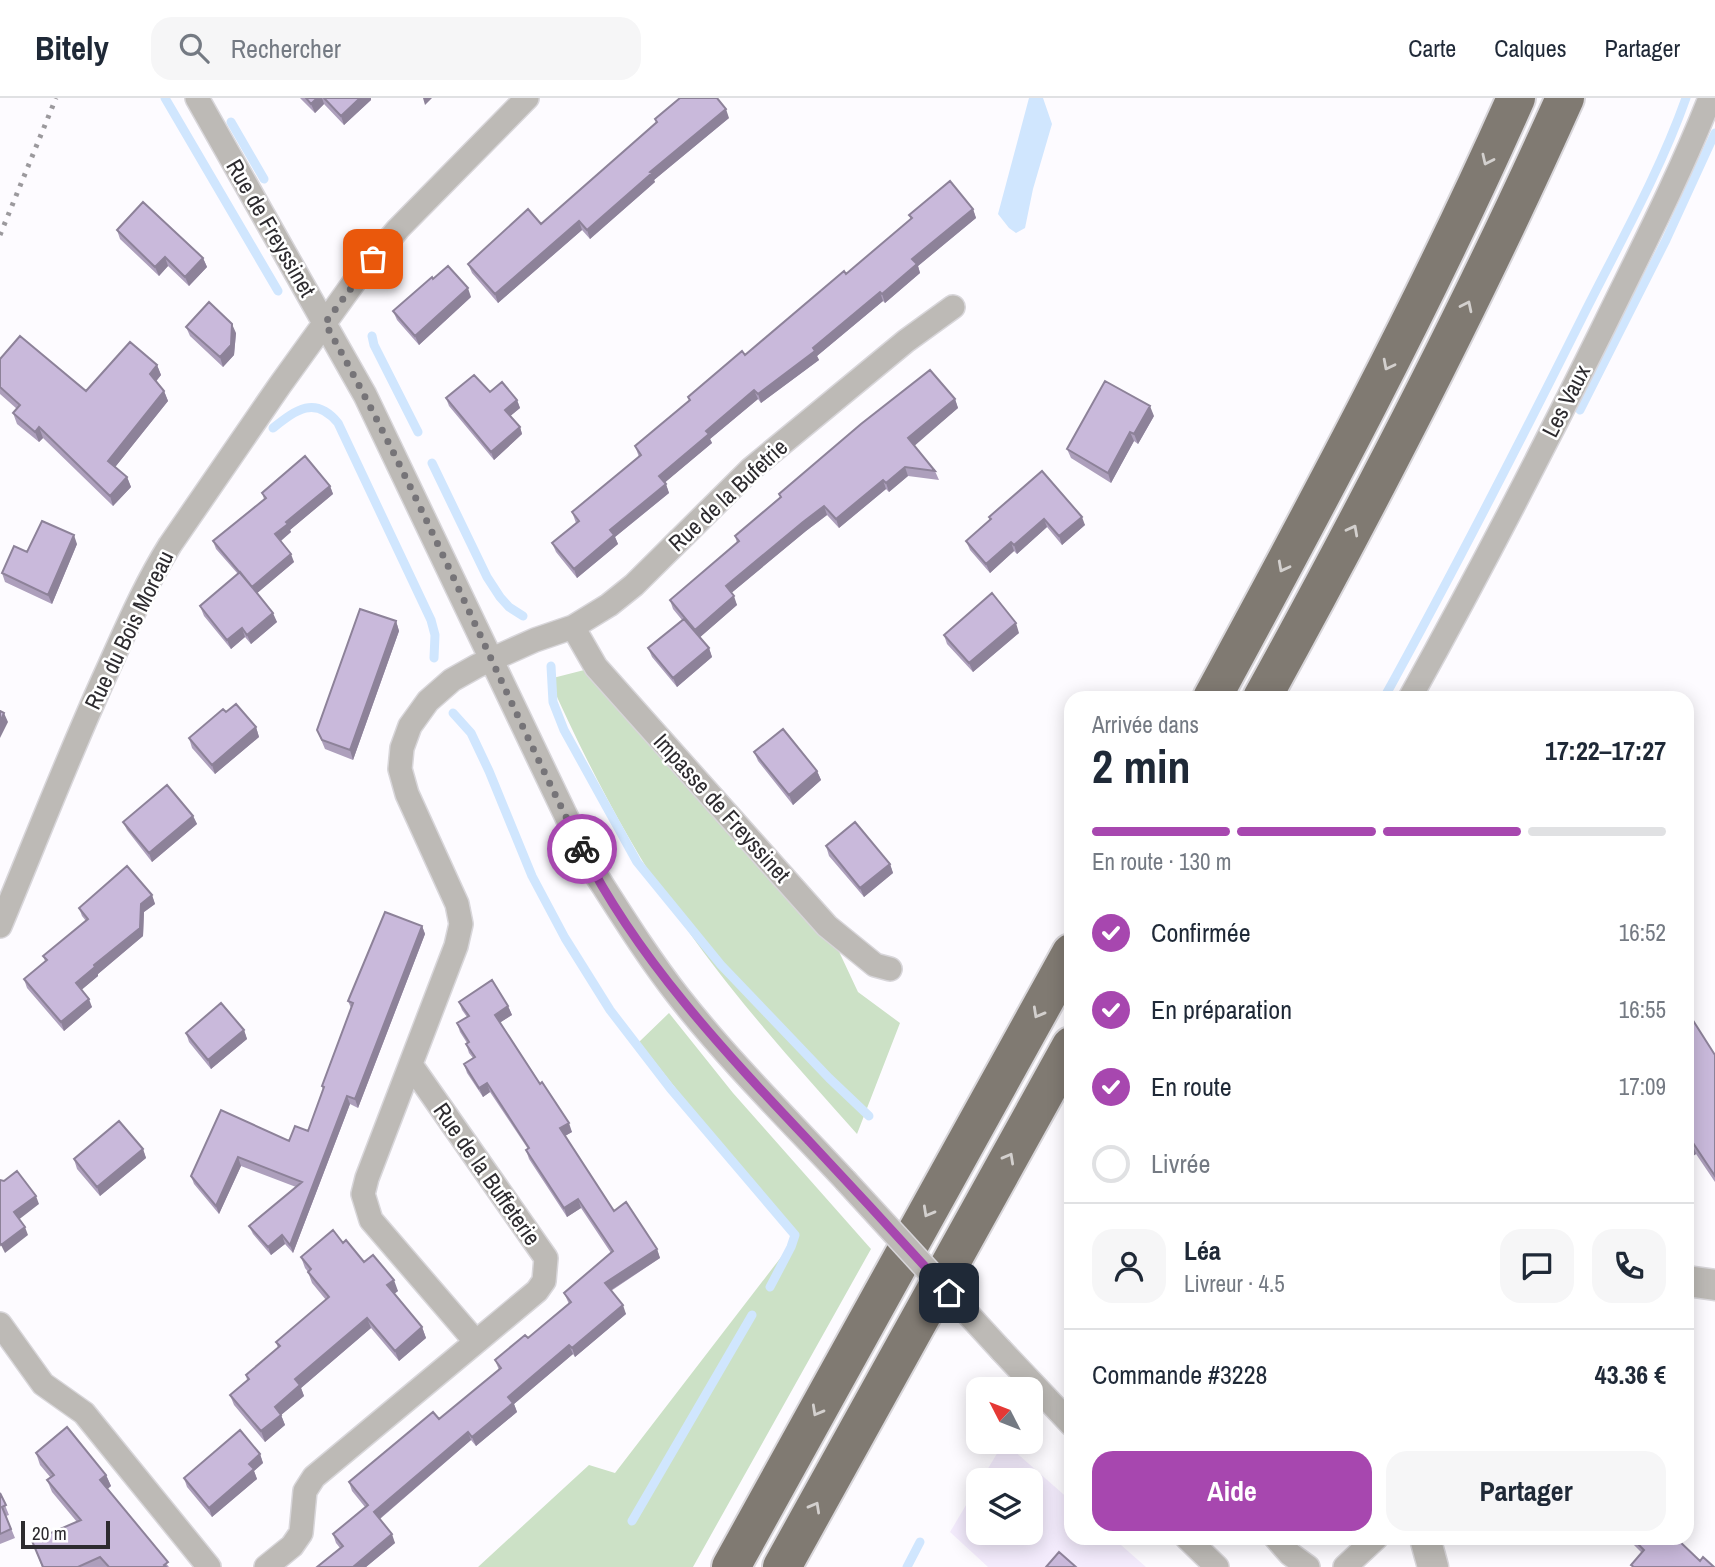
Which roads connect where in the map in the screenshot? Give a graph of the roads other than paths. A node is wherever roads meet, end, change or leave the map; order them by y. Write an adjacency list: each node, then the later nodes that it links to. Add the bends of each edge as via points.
1 (197, 98): 7 (street, Rue de Freyssinet)
2 (527, 98): 7 (street, Rue du Bois Moreau, via 398,229)
3 (1516, 98): 10 (highway, one-way to 10, via 1358,424)
4 (1565, 98): 11 (highway, one-way to 4, via 1404,432)
5 (1710, 98): 12 (street, Les Vaux, via 1560,414)
6 (953, 307): 8 (street, Rue de la Bufetrie, via 751,469 634,585)
7 (325, 323): 9 (street, Rue de Freyssinet, via 403,469); 13 (street, Rue du Bois Moreau, via 154,571 67,760)
8 (573, 627): 9 (street, Rue de la Bufetrie); 15 (street, Impasse de Freyssinet, via 596,667 827,926 875,965)
9 (490, 660): 17 (street, Rue de la Buffeterie, via 452,680 428,701 410,726 402,748 400,769 407,794 450,888 461,924); 22 (street, Rue de Freyssinet, bridge, via 589,864 680,998)
10 (1216, 691)
11 (1266, 691)
12 (1414, 691)
13 (0, 926)
14 (1064, 966): 29 (highway, one-way to 29)
15 (890, 969)
16 (1064, 1059): 30 (highway, one-way to 16)
17 (411, 1065): 21 (street, Rue de la Buffeterie, via 367,1178 365,1207 371,1220); 21 (street, Rue de la Buffeterie, via 546,1258 544,1281 537,1291)
18 (1694, 1282): 19 (street)
19 (1715, 1285)
20 (0, 1324): 27 (street, via 43,1384 84,1413)
21 (476, 1342): 28 (street, Rue de la Buffeterie, via 314,1476 305,1491 302,1534)
22 (1064, 1417)
23 (1194, 1545): 31 (street)
24 (1282, 1545): 32 (street)
25 (1369, 1545): 33 (street)
26 (1427, 1545): 34 (street)
27 (209, 1567)
28 (266, 1567)
29 (731, 1567)
30 (782, 1567)
31 (1217, 1567)
32 (1308, 1567)
33 (1345, 1567)
34 (1433, 1567)

